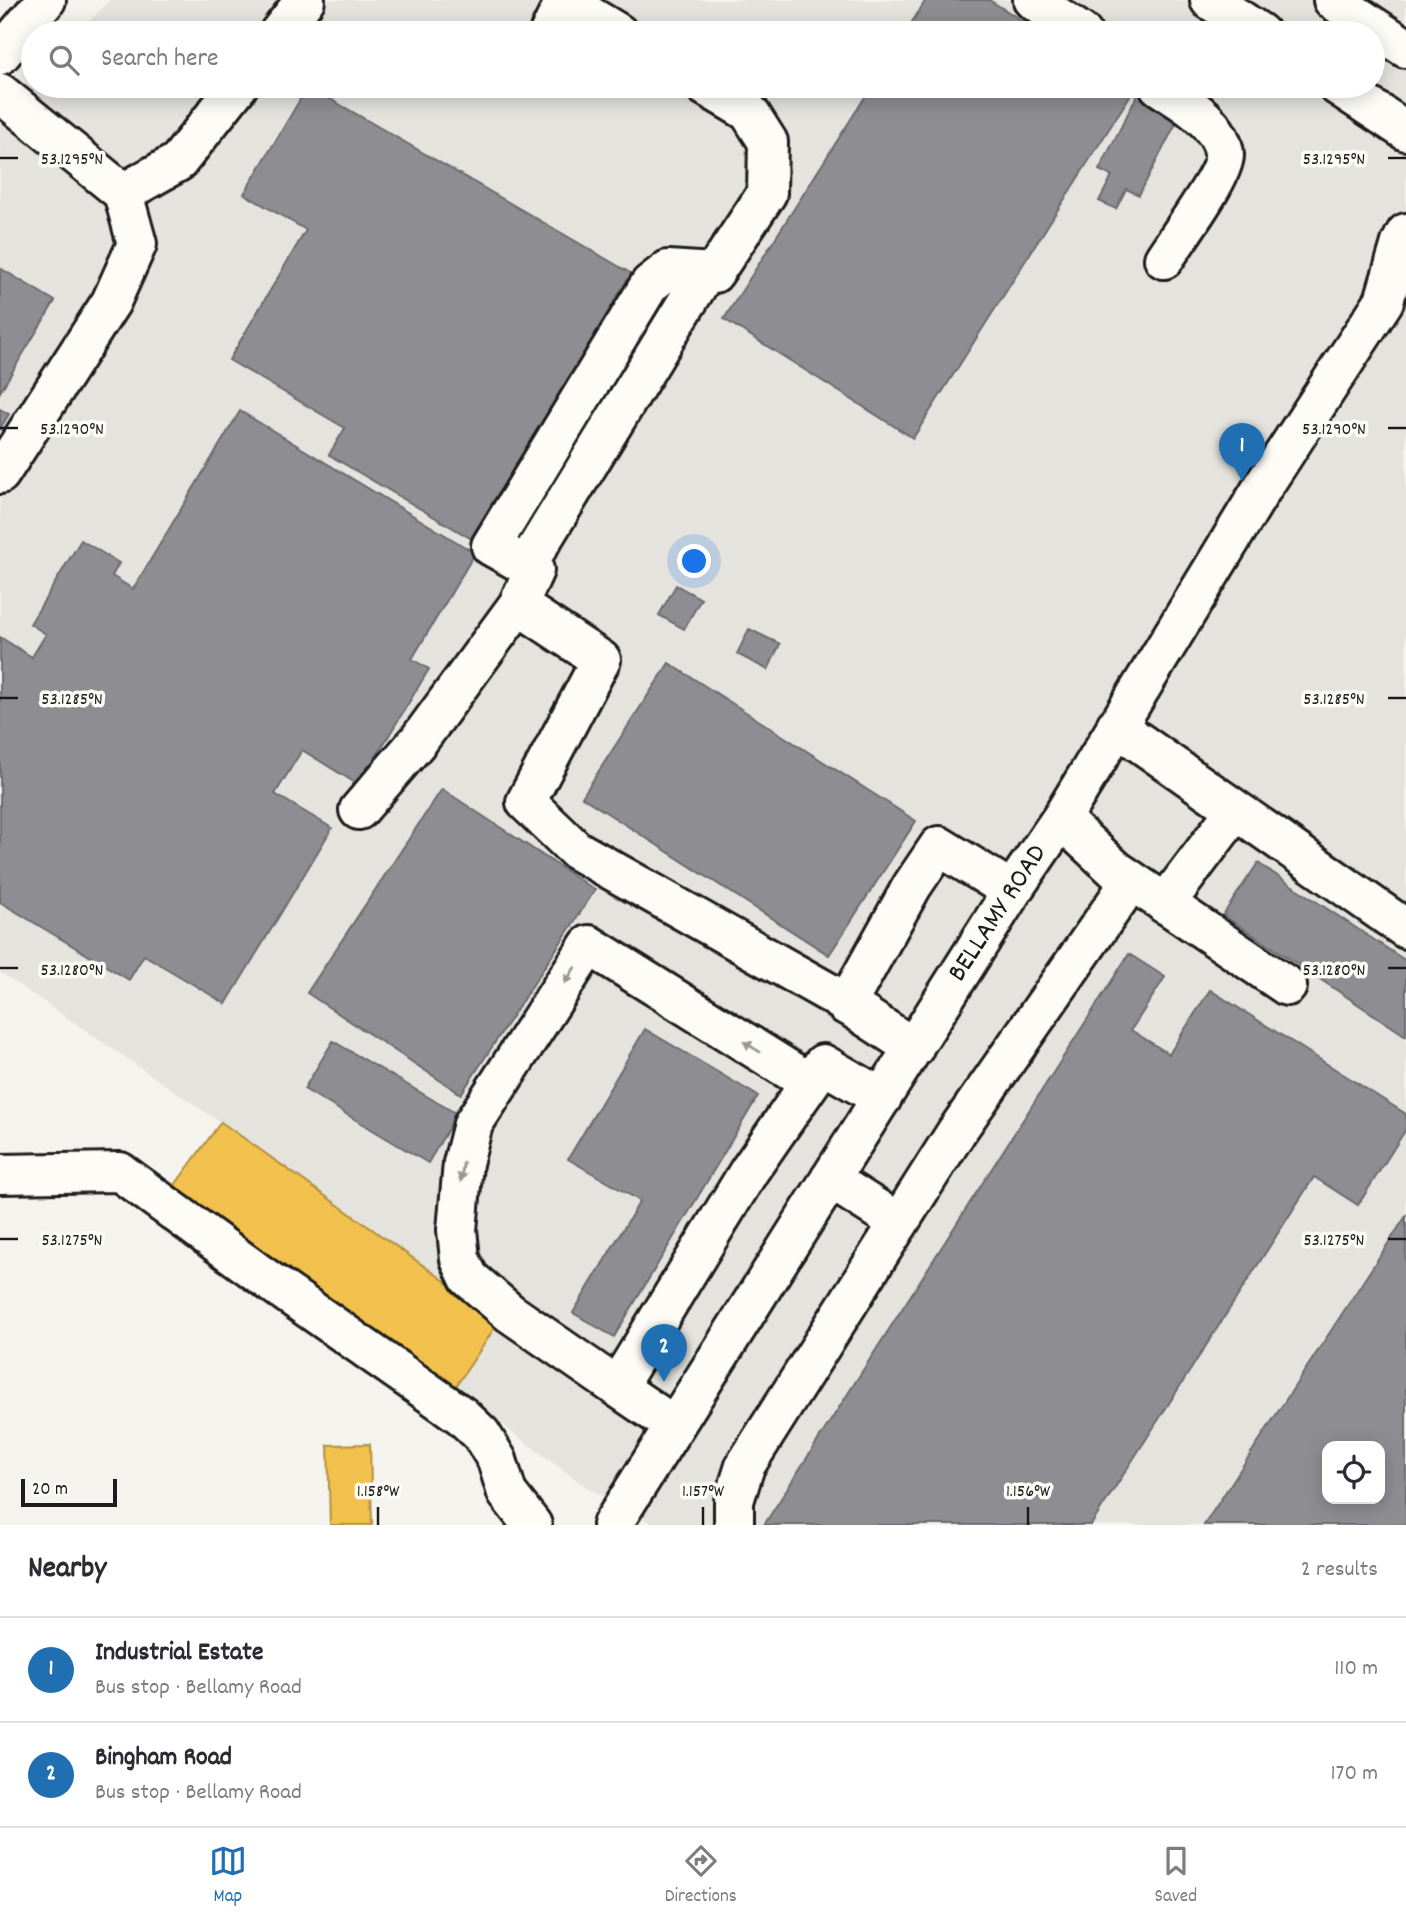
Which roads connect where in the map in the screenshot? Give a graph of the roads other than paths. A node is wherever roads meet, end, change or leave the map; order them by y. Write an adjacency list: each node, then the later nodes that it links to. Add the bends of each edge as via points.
1 (46, 0): 7 (street)
2 (305, 0): 8 (street)
3 (564, 0): 9 (street); 10 (street)
4 (1033, 0): 11 (street)
5 (1210, 0): 12 (street)
6 (1333, 0): 13 (street)
7 (28, 21)
8 (288, 21)
9 (554, 21)
10 (598, 21)
11 (1064, 21)
12 (1242, 21)
13 (1365, 21)
14 (21, 30): 17 (street)
15 (1385, 34): 16 (street)
16 (1406, 48)
17 (0, 55)
18 (0, 93): 24 (street)
19 (229, 98): 24 (street, via 178,162)
20 (725, 98): 29 (street, via 749,112 768,142 767,193 714,273 668,270 642,296 491,546 534,570)
21 (1177, 98): 26 (street, via 1200,114 1215,132 1224,155 1213,183)
22 (1356, 98): 23 (street)
23 (1406, 131)
24 (123, 193): 28 (street, via 137,244 111,302)
25 (1406, 233): 27 (street, BELLAMY ROAD)
26 (1164, 258)
27 (1395, 293): 30 (street, BELLAMY ROAD, via 1257,496)
28 (0, 474)
29 (518, 605): 31 (street, via 419,740); 39 (street, via 601,660 526,802 576,850)
30 (1116, 726): 32 (street); 33 (street, BELLAMY ROAD)
31 (359, 810)
32 (1234, 811): 36 (street); 37 (street)
33 (1061, 819): 34 (street); 35 (street, BELLAMY ROAD)
34 (1131, 881): 36 (street); 45 (street)
35 (1012, 891): 39 (street, via 939,846); 40 (street, BELLAMY ROAD)
36 (1165, 904): 38 (street)
37 (1406, 929)
38 (1287, 986)
39 (846, 1005): 40 (street)
40 (914, 1048): 42 (street, BELLAMY ROAD)
41 (810, 1083): 42 (street, via 824,1063); 46 (street, via 749,1171); 46 (street, one-way to 46, via 589,945 472,1124 457,1230 460,1259 469,1278)
42 (882, 1098): 44 (street, BELLAMY ROAD)
43 (0, 1174): 48 (street, via 120,1172 463,1416 497,1460)
44 (830, 1179): 45 (street); 47 (street, BELLAMY ROAD)
45 (898, 1223): 51 (street, via 745,1466 734,1501)
46 (617, 1387): 47 (street)
47 (673, 1425): 50 (street, BELLAMY ROAD)
48 (504, 1509): 49 (street)
49 (532, 1525)
50 (612, 1525)
51 (734, 1525)

